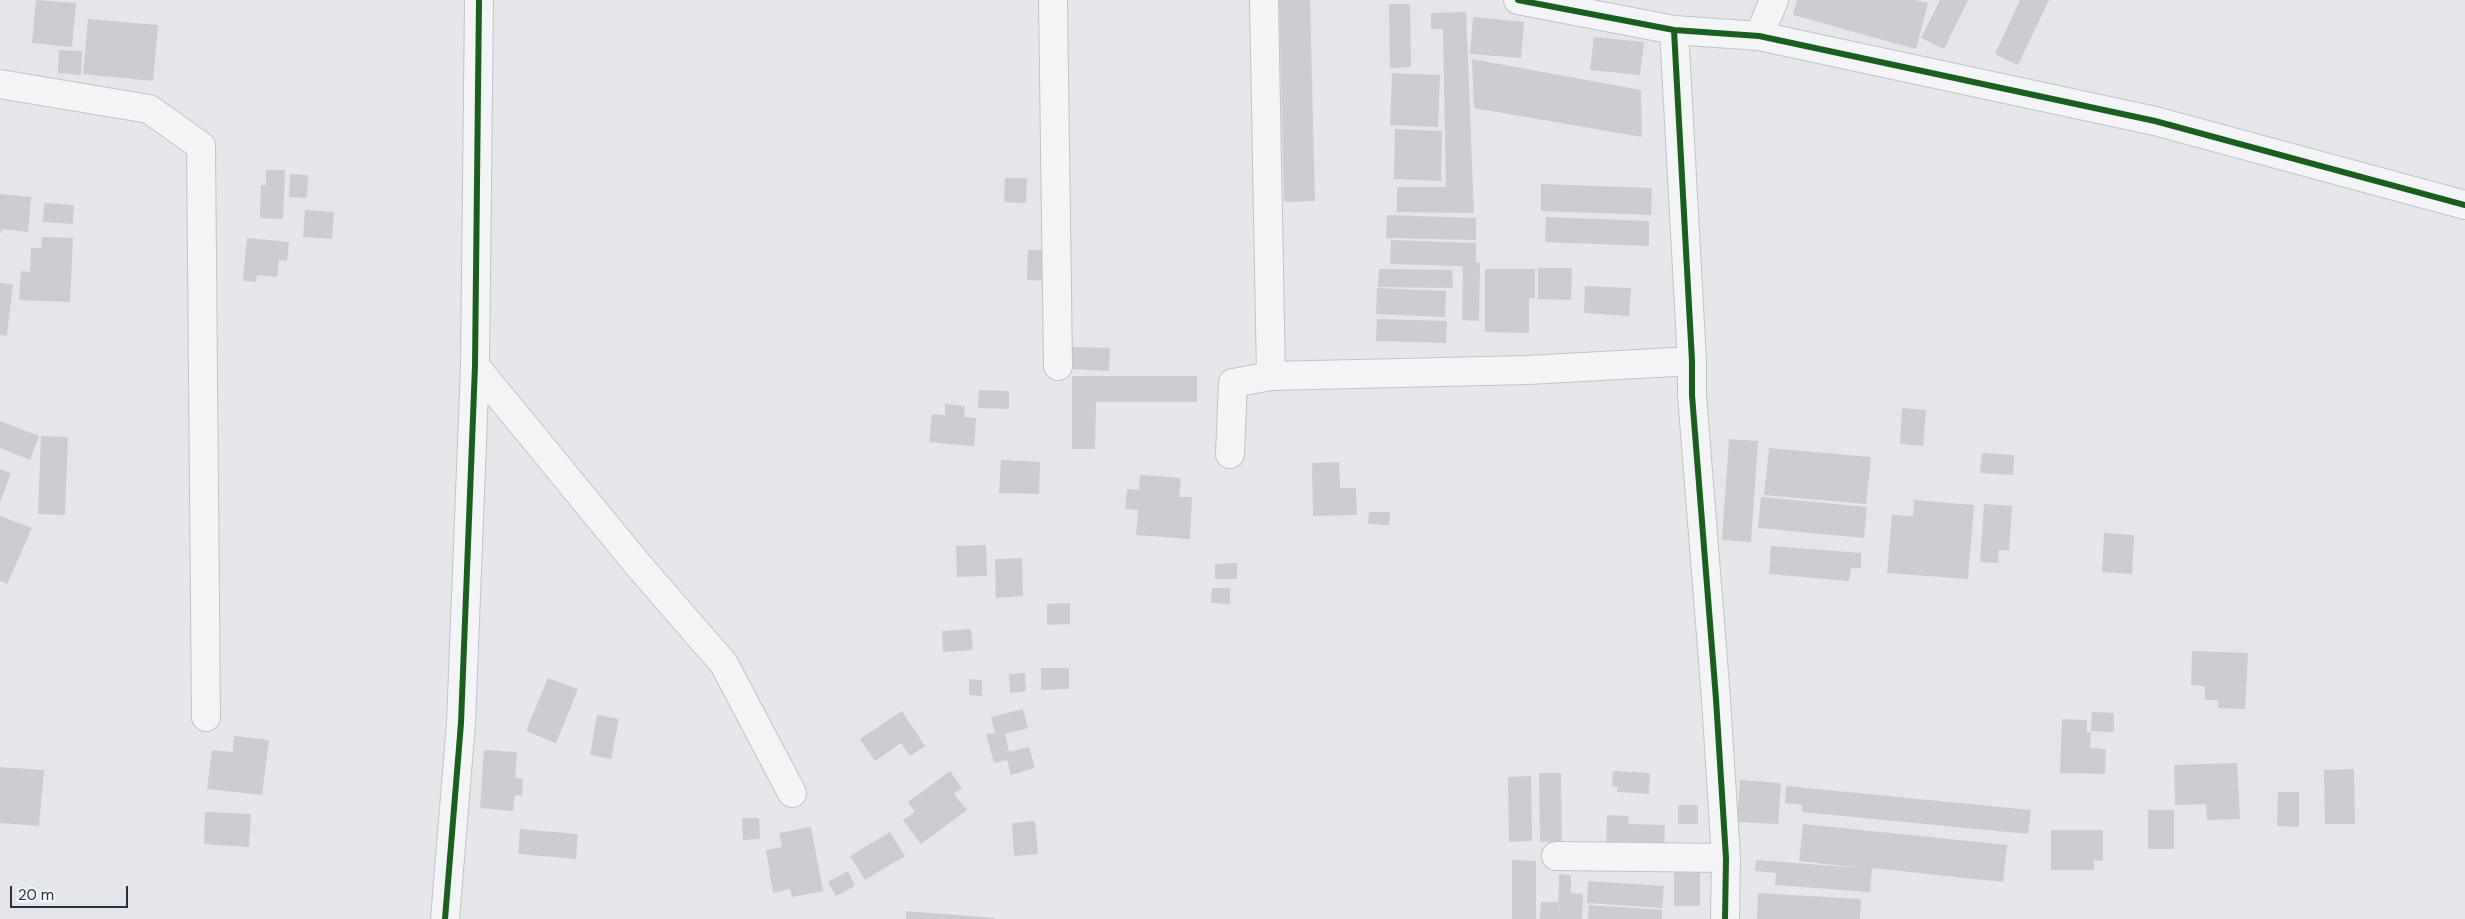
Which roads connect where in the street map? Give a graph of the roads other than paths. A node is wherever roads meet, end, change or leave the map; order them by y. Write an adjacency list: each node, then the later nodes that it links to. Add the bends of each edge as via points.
1 (479, 0): 11 (street)
2 (1053, 0): 12 (street)
3 (1264, 0): 13 (street)
4 (1518, 0): 6 (street)
5 (1774, 0): 7 (street)
6 (1674, 30): 7 (street); 10 (street)
7 (1759, 36): 9 (street, via 2155,121)
8 (0, 84): 15 (street, via 149,109 201,146)
9 (2465, 205)
10 (1692, 361): 13 (street, via 1518,370); 18 (street)
11 (474, 366): 16 (street, via 724,664); 19 (street, via 461,724)
12 (1058, 366)
13 (1271, 376): 14 (street, via 1233,383)
14 (1230, 454)
15 (206, 717)
16 (792, 793)
17 (1556, 856): 18 (street)
18 (1726, 858): 20 (street)
19 (445, 919)
20 (1725, 919)

